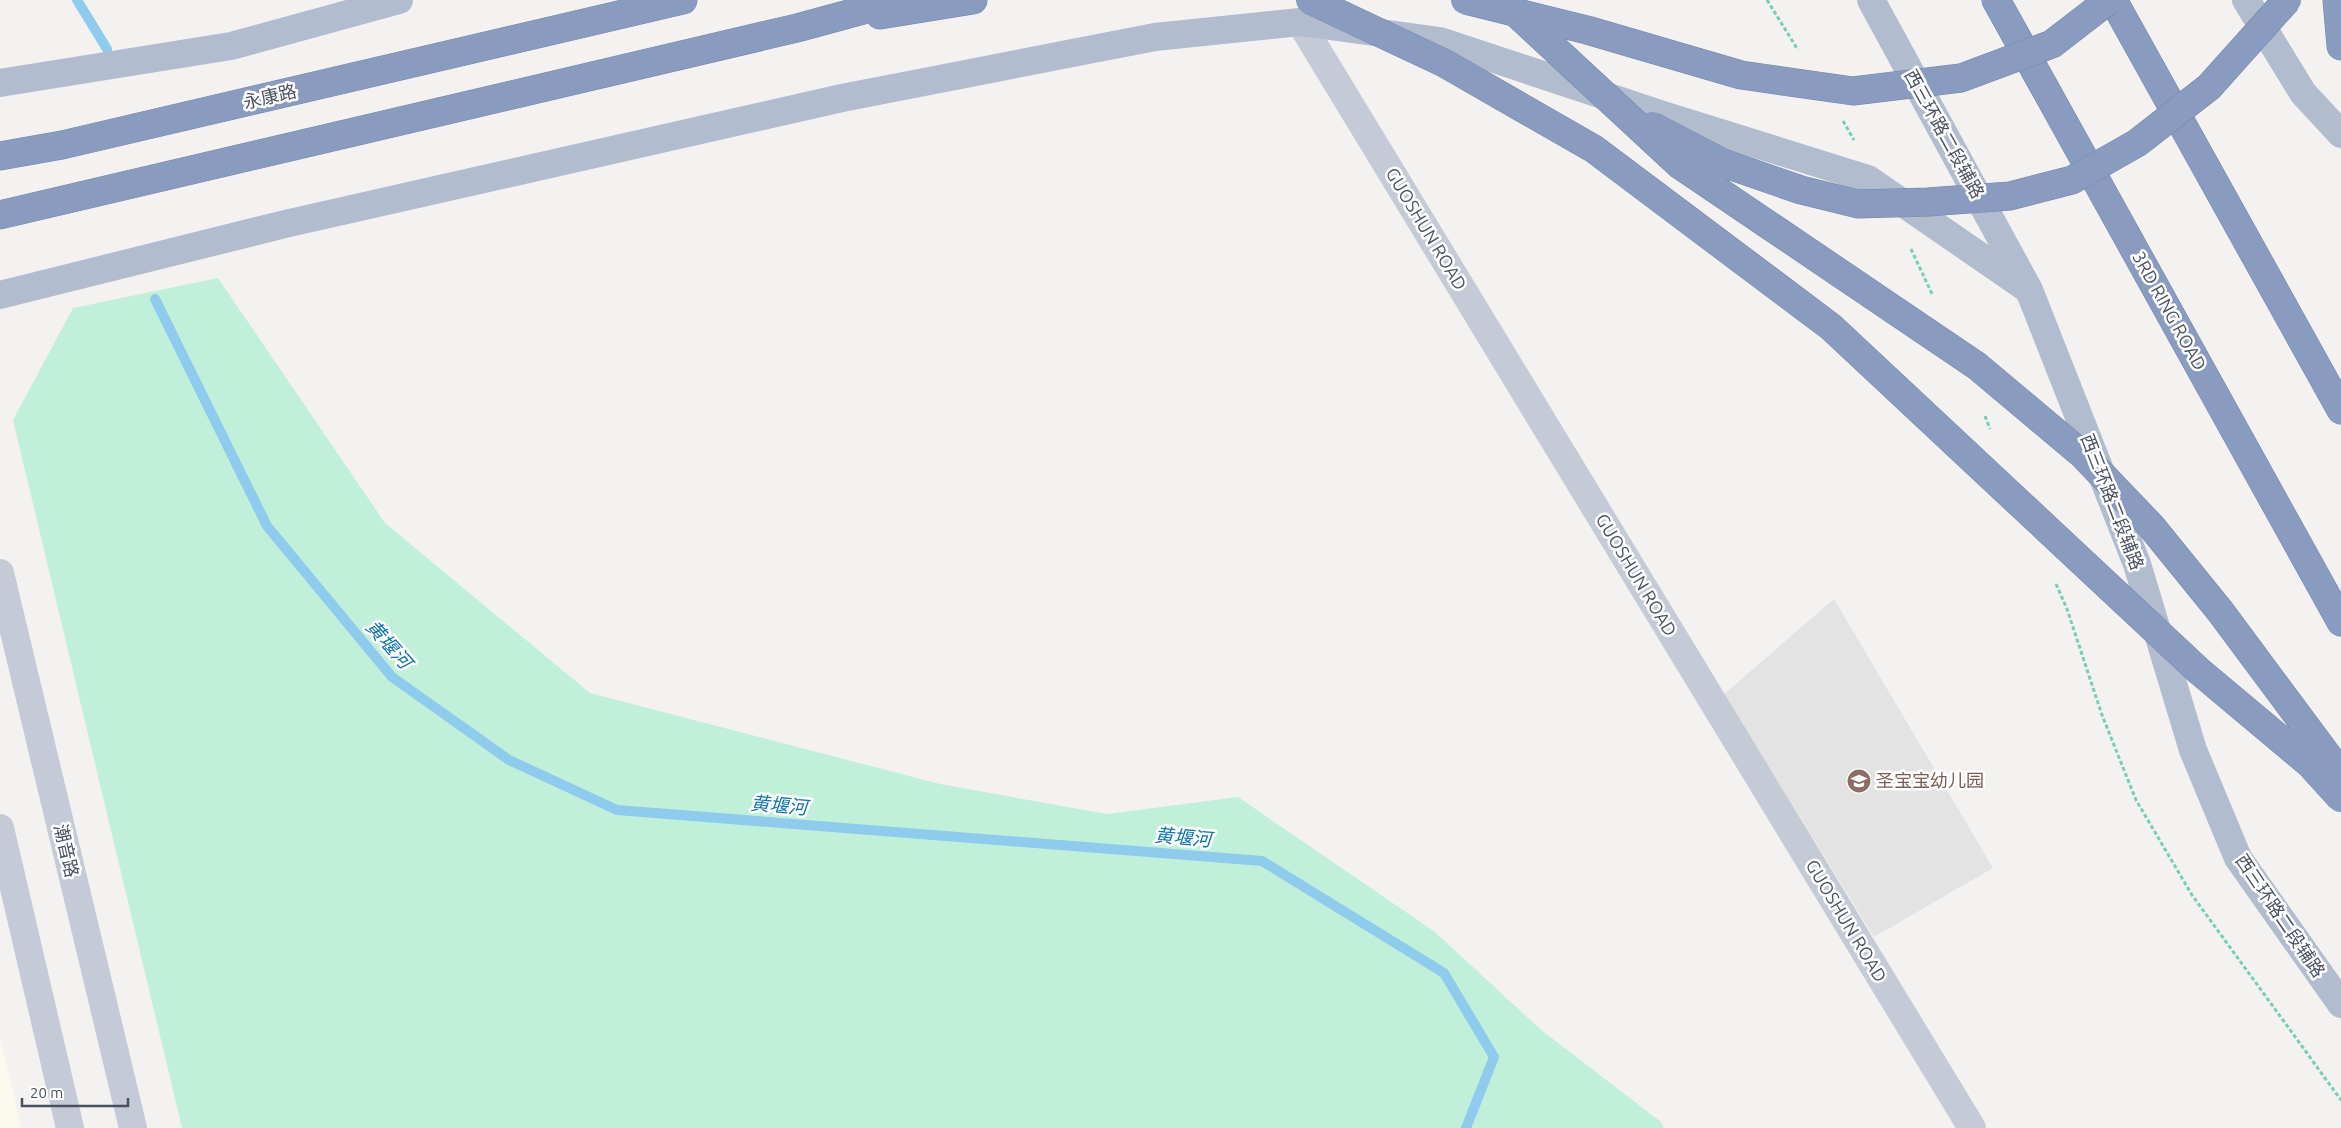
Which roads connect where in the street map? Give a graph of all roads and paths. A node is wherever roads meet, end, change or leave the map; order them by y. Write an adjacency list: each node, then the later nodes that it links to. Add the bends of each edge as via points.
1 (399, 0): 17 (main road, via 231,46)
2 (682, 0): 20 (highway, 永康路, via 62,145)
3 (900, 0): 15 (highway)
4 (973, 0): 15 (highway)
5 (1465, 0): 9 (highway, bridge, via 1588,30 1741,75 1852,91 1961,78 2052,44)
6 (1502, 0): 18 (highway, bridge)
7 (1871, 0): 22 (main road, 西三环路二段辅路)
8 (1996, 0): 26 (highway, 3RD RING ROAD)
9 (2109, 0)
10 (2113, 0): 24 (highway)
11 (2246, 0): 19 (main road, via 2303,93)
12 (2287, 0): 18 (highway, bridge, via 2208,87 2137,143 2072,180 2010,196 1858,204 1800,190 1722,163)
13 (2337, 0): 16 (highway)
14 (1305, 11): 22 (main road, via 1440,41 1868,179); 23 (main road, via 842,98 285,224); 28 (highway, bridge, via 1444,63 1594,149 1831,327 2199,671 2310,764); 33 (street, GUOSHUN ROAD)
15 (796, 28): 21 (highway)
16 (2341, 46)
17 (0, 83)
18 (1616, 107): 27 (highway, bridge, via 1680,165 1976,366 2083,455 2152,526 2214,603)
19 (2341, 134)
20 (0, 156)
21 (0, 215)
22 (2029, 290): 30 (main road, 西三环路二段辅路, via 2137,564 2193,750 2238,858)
23 (0, 295)
24 (2341, 410)
25 (0, 573): 32 (street, 潮音路)
26 (2341, 622)
27 (2341, 777)
28 (2341, 798)
29 (0, 828): 31 (street)
30 (2341, 1004)
31 (70, 1128)
32 (133, 1128)
33 (1972, 1128)

